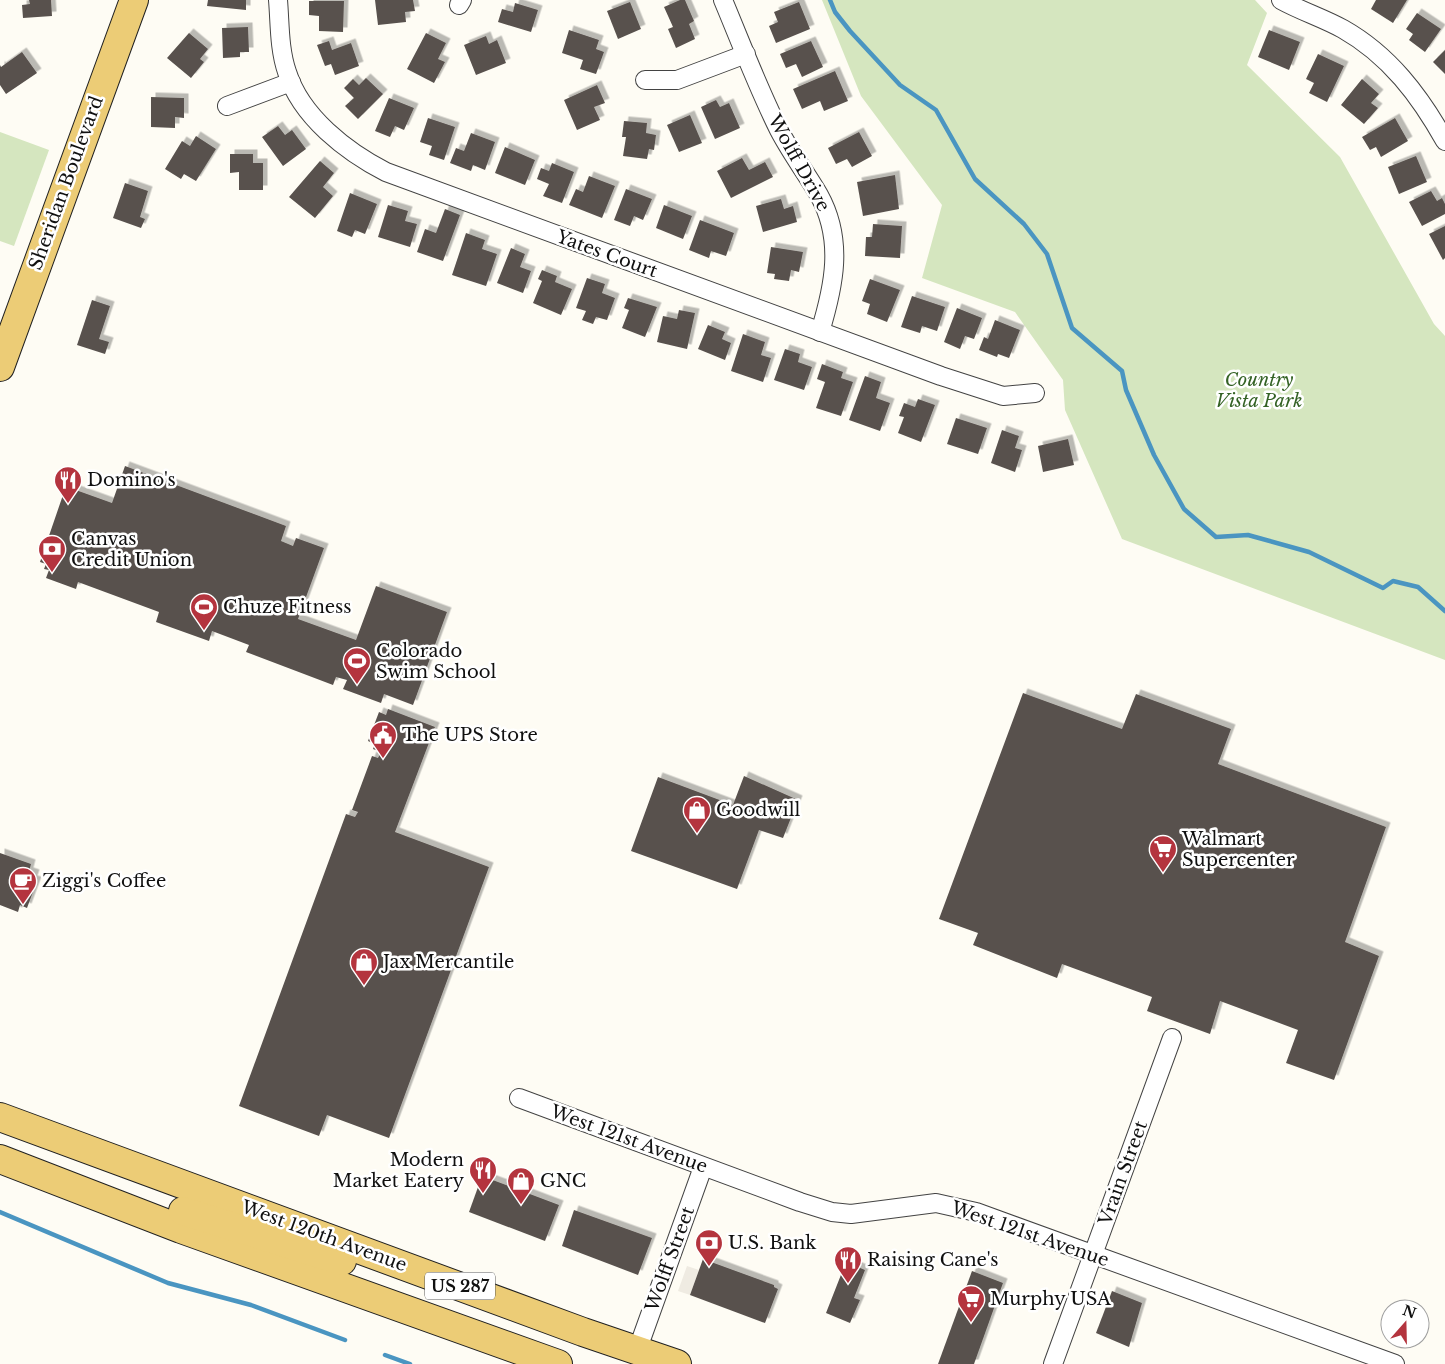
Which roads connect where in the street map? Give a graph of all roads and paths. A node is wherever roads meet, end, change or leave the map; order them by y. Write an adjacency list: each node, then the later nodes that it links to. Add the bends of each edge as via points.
1 (134, 0): 11 (main road, Sheridan Boulevard)
2 (278, 0): 7 (street, Yates Court, via 282,51)
3 (723, 0): 5 (street, Wolff Drive)
4 (1281, 0): 9 (street, via 1345,30 1376,52 1402,77 1429,112)
5 (746, 54): 6 (street, via 677,80); 10 (street, Wolff Drive, via 773,117 820,198 832,228 835,270)
6 (645, 80)
7 (291, 82): 8 (street); 10 (street, Yates Court, via 312,116 335,140 362,160 386,172)
8 (227, 106)
9 (1445, 141)
10 (820, 332): 12 (street, Yates Court, via 1003,396)
11 (0, 367)
12 (1035, 394)
13 (1172, 1038): 20 (street, Vrain Street)
14 (518, 1098): 17 (street, West 121st Avenue)
15 (0, 1117): 19 (main road, West 120th Avenue / US 287)
16 (0, 1159): 18 (main road, US 287)
17 (703, 1167): 20 (street, West 121st Avenue, via 836,1213 865,1214 927,1204 958,1208); 22 (street, Wolff Street)
18 (74, 1188): 19 (main road, via 152,1201 344,1262 357,1260); 21 (main road, US 287)
19 (368, 1252): 22 (main road, West 120th Avenue / US 287)
20 (1093, 1256): 25 (street, Vrain Street); 26 (street, West 121st Avenue)
21 (382, 1301): 22 (main road, via 399,1284 418,1283 596,1349); 23 (main road, US 287)
22 (634, 1349): 24 (main road, West 120th Avenue / US 287)
23 (558, 1364)
24 (677, 1364)
25 (1053, 1364)
26 (1395, 1364)

